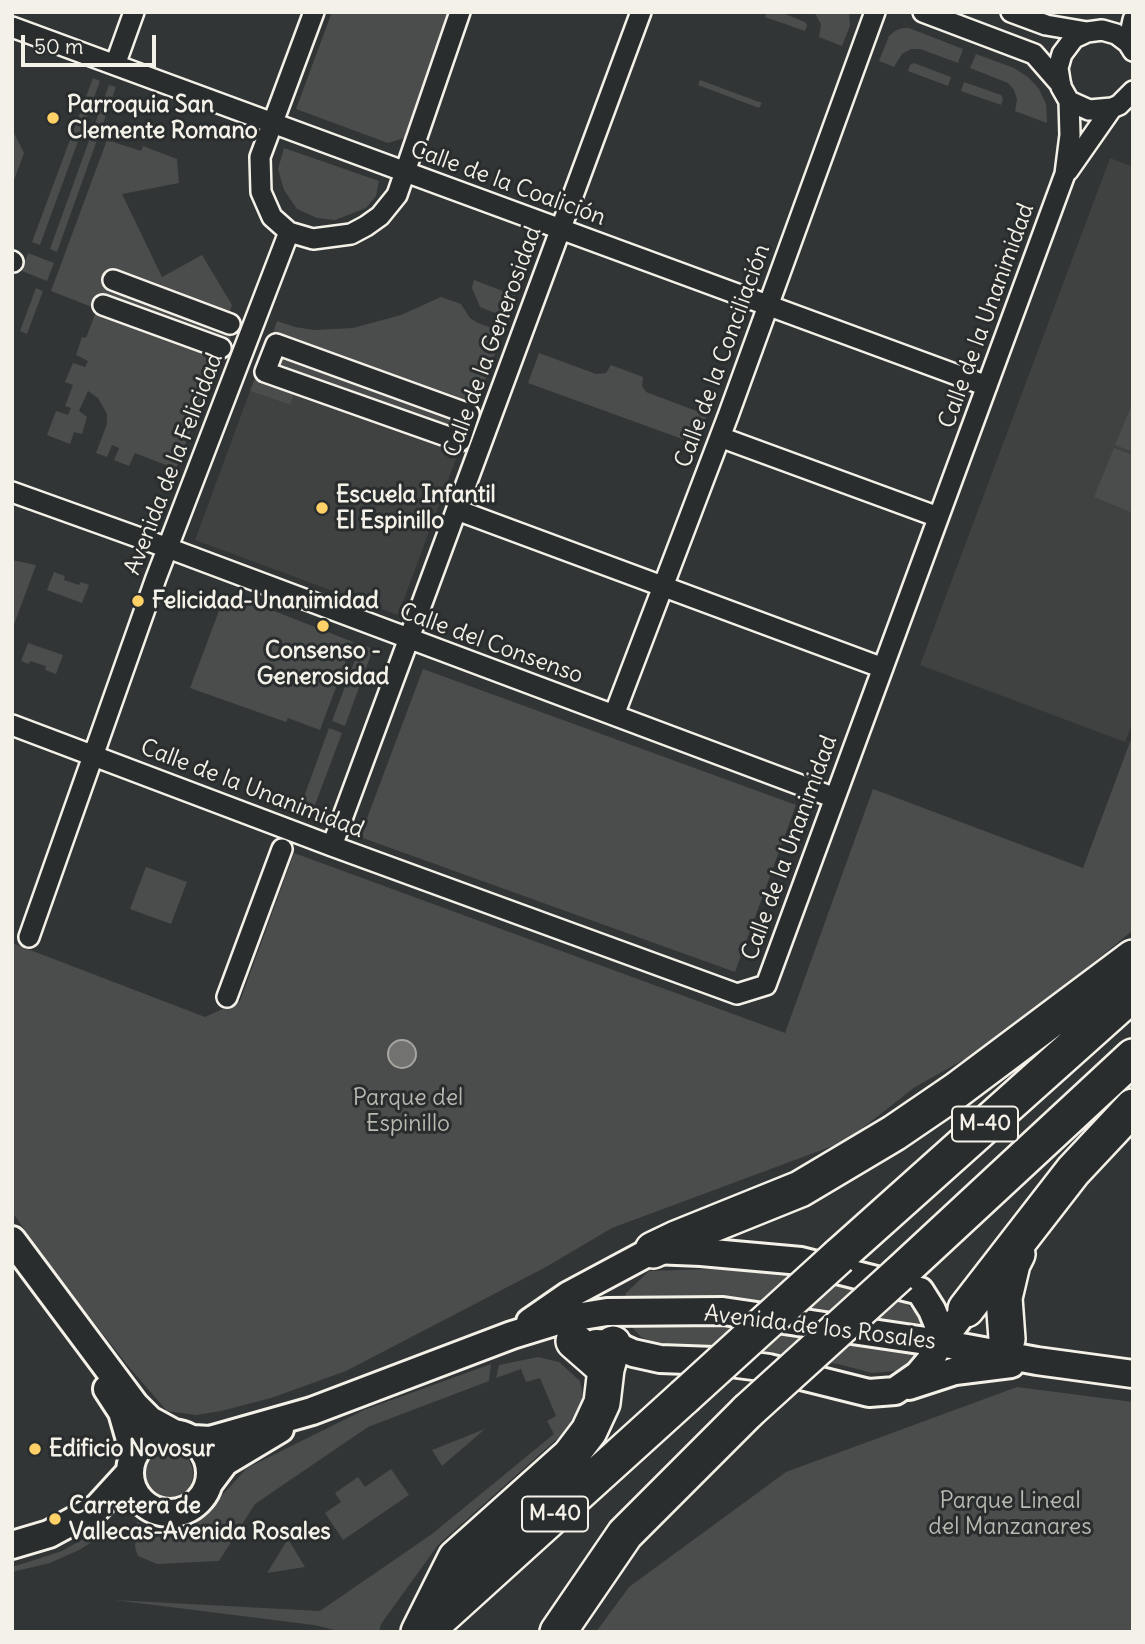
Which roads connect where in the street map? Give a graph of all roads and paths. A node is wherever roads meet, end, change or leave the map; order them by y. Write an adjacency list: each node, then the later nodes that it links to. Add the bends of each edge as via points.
1 (134, 12): 13 (street)
2 (314, 12): 17 (street)
3 (460, 12): 18 (street)
4 (641, 12): 20 (street, Calle de la Generosidad)
5 (875, 12): 24 (street, Calle de la Conciliación)
6 (923, 12): 15 (street, via 1034,54)
7 (1011, 12): 11 (street, via 1046,25)
8 (1111, 12): 11 (street)
9 (1133, 20): 12 (street)
10 (12, 27): 13 (street, Calle de la Coalición)
11 (1092, 31): 12 (street, via 1116,34); 15 (street, Calle de la Unanimidad, via 1074,38 1062,54 1058,68)
12 (1130, 47)
13 (115, 65): 17 (street, Calle de la Coalición)
14 (1133, 91): 16 (street, Calle de la Unanimidad)
15 (1065, 94): 16 (street, via 1089,110); 19 (street, Calle de la Unanimidad, via 1070,135)
16 (1121, 106): 19 (street, Calle de la Unanimidad)
17 (272, 123): 18 (street, Calle de la Coalición); 21 (street, via 260,157 261,192 272,217)
18 (404, 171): 20 (street, Calle de la Coalición); 21 (street, via 397,195 373,222 359,230 313,239)
19 (1065, 174): 28 (street, Calle de la Unanimidad)
20 (561, 229): 24 (street, Calle de la Coalición); 31 (street, Calle de la Generosidad)
21 (289, 232): 33 (street, Avenida de la Felicidad)
22 (113, 281): 25 (street)
23 (103, 305): 26 (street)
24 (768, 306): 28 (street, Calle de la Coalición); 29 (street, Calle de la Conciliación)
25 (230, 324)
26 (221, 348)
27 (270, 351): 27 (street, via 265,372 460,441 467,426 470,414 276,344)
28 (987, 386): 32 (street, Calle de la Unanimidad)
29 (720, 437): 32 (street); 34 (street, Calle de la Conciliación)
30 (12, 492): 33 (street, Calle del Consenso)
31 (457, 510): 34 (street); 35 (street, Calle de la Generosidad)
32 (938, 517): 36 (street, Calle de la Unanimidad)
33 (168, 548): 35 (street, Calle del Consenso); 39 (street, Avenida de la Felicidad)
34 (663, 587): 36 (street); 37 (street, Calle de la Conciliación)
35 (410, 640): 37 (street, Calle del Consenso); 41 (street, Calle de la Generosidad)
36 (883, 668): 40 (street, Calle de la Unanimidad)
37 (614, 715): 40 (street, Calle del Consenso)
38 (12, 725): 39 (street, Calle de la Unanimidad)
39 (94, 754): 41 (street, Calle de la Unanimidad); 43 (street)
40 (835, 799): 41 (street, Calle de la Unanimidad, via 766,985 737,994)
41 (332, 846)
42 (282, 849): 46 (street)
43 (29, 937)
44 (1133, 958): 51 (highway, via 894,1133 800,1189)
45 (1133, 993): 71 (highway, M-40, bridge)
46 (227, 997)
47 (1133, 1057): 53 (highway, M-40)
48 (1133, 1107): 49 (highway)
49 (1028, 1228): 54 (highway); 56 (highway, via 1004,1298)
50 (12, 1240): 64 (main road, via 135,1405 150,1420)
51 (641, 1256): 53 (main road, via 701,1252 801,1261); 55 (main road, via 569,1294); 58 (main road, via 617,1279 609,1295)
52 (12, 1266): 65 (main road, via 122,1412)
53 (909, 1282): 54 (main road); 59 (main road, via 932,1310 941,1332); 72 (highway, M-40, bridge, via 748,1411 625,1534)
54 (966, 1309): 56 (main road); 59 (main road)
55 (512, 1335): 57 (main road); 58 (main road, Avenida de los Rosales, via 564,1320); 63 (main road, Avenida de los Rosales)
56 (1007, 1339): 60 (main road)
57 (574, 1341): 58 (highway)
58 (609, 1342): 59 (main road, Avenida de los Rosales, via 723,1311); 62 (main road, via 660,1359 769,1368 869,1393); 70 (highway, via 602,1403 589,1431 570,1455 456,1558)
59 (940, 1343): 60 (main road, Avenida de los Rosales); 62 (main road, via 918,1375)
60 (1037, 1361): 61 (main road, Avenida de los Rosales); 62 (main road, via 955,1371)
61 (1133, 1374)
62 (895, 1391)
63 (312, 1411): 64 (main road, via 210,1440); 66 (main road, via 225,1462)
64 (183, 1435): 65 (main road, via 157,1434 143,1442); 66 (main road, via 204,1450)
65 (132, 1463): 67 (main road, via 132,1488); 68 (main road)
66 (210, 1482): 67 (main road, via 189,1508 173,1513 156,1511)
67 (142, 1502): 68 (main road)
68 (97, 1508): 69 (main road, via 49,1534)
69 (12, 1545)
70 (419, 1632)
71 (425, 1632)
72 (558, 1632)

